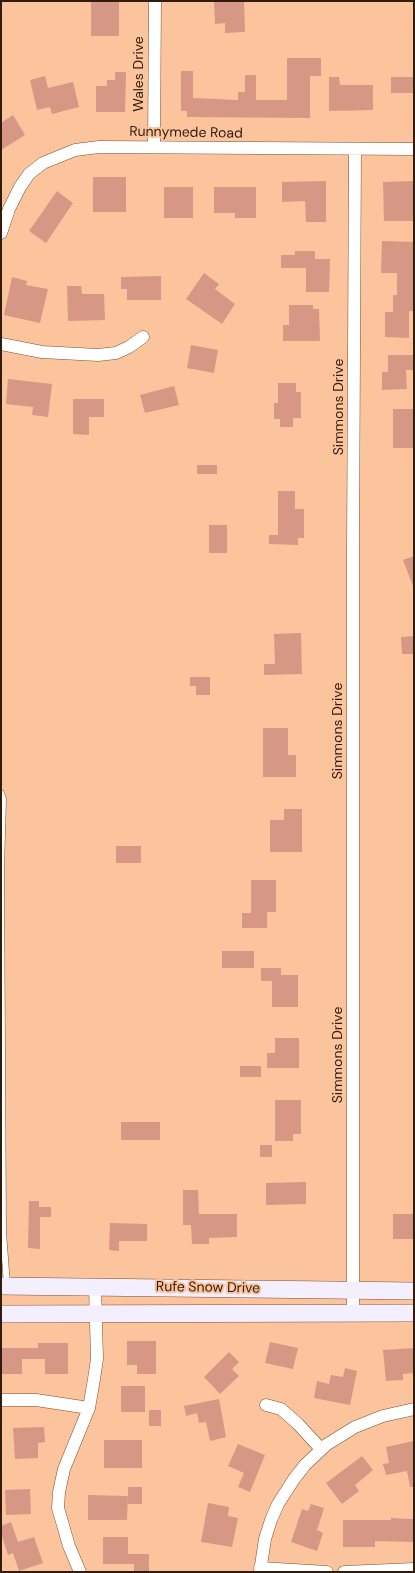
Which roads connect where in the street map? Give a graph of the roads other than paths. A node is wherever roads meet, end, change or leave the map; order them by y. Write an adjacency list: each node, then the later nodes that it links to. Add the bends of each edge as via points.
1 (154, 1): 2 (street, Wales Drive)
2 (154, 147): 3 (street, Runnymede Road); 5 (street, Runnymede Road, via 81,149 43,163 20,187)
3 (355, 149): 4 (street, Runnymede Road); 11 (street, Simmons Drive)
4 (414, 149)
5 (1, 233)
6 (143, 337): 7 (street, via 116,353 98,355 42,352)
7 (1, 344)
8 (1, 793): 9 (lane)
9 (4, 1286): 10 (main road, Rufe Snow Drive)
10 (95, 1287): 11 (main road, Rufe Snow Drive); 14 (street)
11 (353, 1290): 12 (main road, Rufe Snow Drive); 13 (street, Simmons Drive)
12 (414, 1290)
13 (353, 1312): 14 (main road, Rufe Snow Drive); 15 (main road, Rufe Snow Drive)
14 (96, 1313): 16 (main road, Rufe Snow Drive); 19 (street, via 97,1359)
15 (414, 1313)
16 (1, 1314)
17 (1, 1400): 19 (street, via 36,1400)
18 (266, 1405): 21 (street, via 281,1409)
19 (89, 1408): 24 (street, via 64,1469 58,1508)
20 (414, 1409): 21 (street, via 383,1416 355,1427)
21 (320, 1449): 23 (street, via 294,1479 278,1504 265,1539)
22 (414, 1569): 26 (street)
23 (260, 1570): 25 (street)
24 (80, 1572)
25 (327, 1572)
26 (344, 1572)

